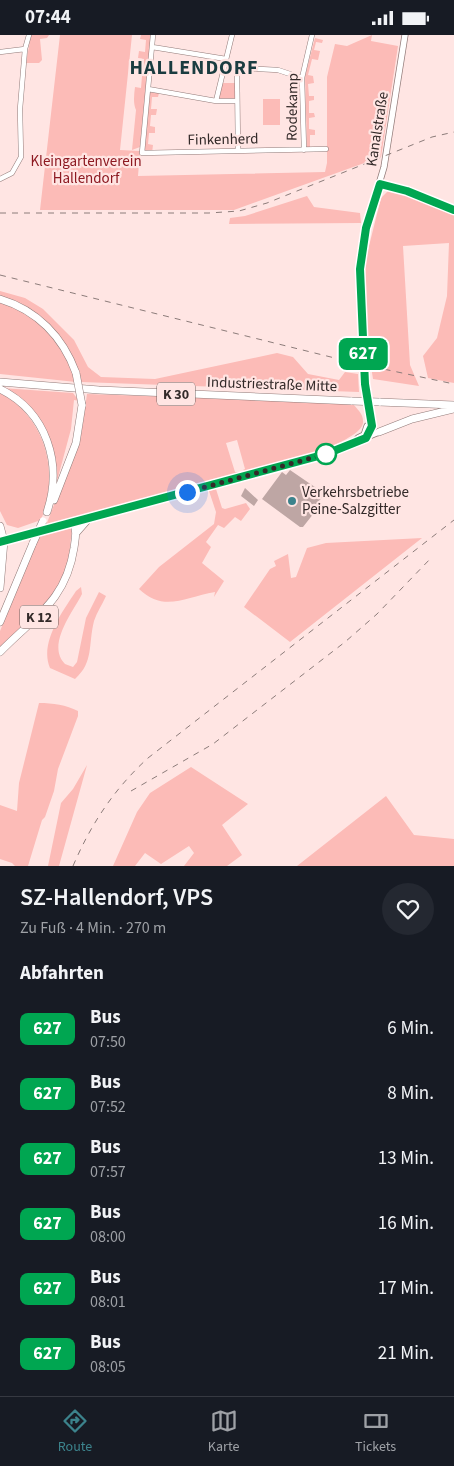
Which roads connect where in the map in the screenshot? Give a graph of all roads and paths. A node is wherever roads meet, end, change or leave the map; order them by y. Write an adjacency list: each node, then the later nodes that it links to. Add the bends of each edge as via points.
1 (29, 35): 7 (street)
2 (153, 35): 6 (street)
3 (232, 35): 9 (street)
4 (312, 35): 11 (street, Rodekamp)
5 (405, 35): 19 (street, Kanalstraße)
6 (152, 47): 9 (street); 12 (street)
7 (25, 49): 8 (street); 18 (street, via 20,109 21,157 12,173)
8 (0, 52)
9 (226, 62): 10 (street); 13 (street)
10 (237, 68): 11 (street, via 278,69); 14 (street)
11 (302, 78): 16 (street, Rodekamp)
12 (148, 89): 13 (street); 17 (street, Finkenherd, via 142,153)
13 (216, 101): 14 (street)
14 (237, 101): 17 (street)
15 (326, 149): 16 (street, Finkenherd)
16 (304, 150): 17 (street, Finkenherd)
17 (238, 151)
18 (0, 179)
19 (380, 184): 20 (street); 26 (street, Kanalstraße, via 366,228 360,269)
20 (454, 210)
21 (0, 299): 30 (main road, bridge, via 26,310 50,328 67,352 76,373 82,405 80,430)
22 (0, 382): 24 (main road, Industriestraße Mitte / K 30, bridge, via 91,390)
23 (0, 389): 30 (main road, via 29,411 47,439 54,475)
24 (454, 405)
25 (454, 409): 27 (main road, via 412,419)
26 (369, 428): 27 (street); 28 (street); 29 (street, via 361,437)
27 (379, 432): 28 (street)
28 (366, 438): 29 (street)
29 (319, 455): 31 (street)
30 (47, 512): 37 (main road, bridge)
31 (90, 517): 32 (street); 34 (main road)
32 (72, 522): 34 (main road); 35 (street)
33 (0, 526): 35 (main road)
34 (76, 533): 38 (main road, K 12, via 70,565 55,598 40,617)
35 (2, 544): 36 (main road)
36 (0, 588)
37 (0, 622)
38 (0, 652)

